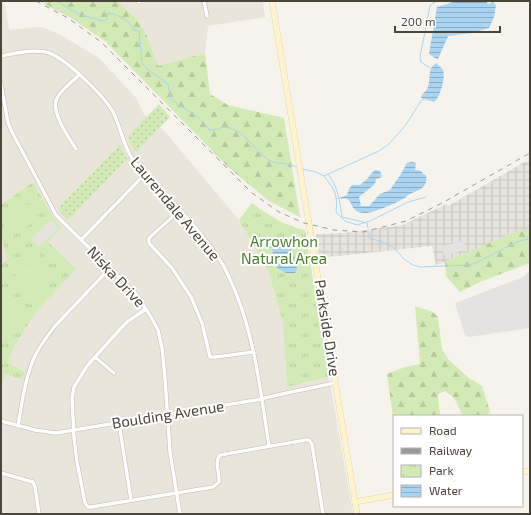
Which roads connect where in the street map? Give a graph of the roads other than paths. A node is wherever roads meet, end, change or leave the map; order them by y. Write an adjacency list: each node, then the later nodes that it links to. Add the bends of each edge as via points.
1 (204, 1): 3 (street)
2 (272, 1): 17 (main road, Parkside Drive)
3 (206, 16)
4 (1, 56): 5 (street, Laurendale Avenue, via 31,50 50,53 58,56)
5 (79, 75): 8 (street, via 60,95 55,106 57,115); 9 (street, Laurendale Avenue, via 110,107 128,152)
6 (1, 84): 7 (street, Niska Drive)
7 (3, 108): 11 (street, Niska Drive, via 14,137 56,215)
8 (76, 149)
9 (145, 174): 10 (street, Laurendale Avenue); 11 (street)
10 (180, 211): 14 (street, Laurendale Avenue, via 202,236 228,273 240,301); 14 (street, via 149,238 150,243 172,268 191,297 202,322 210,357)
11 (81, 240): 12 (street, Niska Drive)
12 (110, 268): 13 (street, Niska Drive, via 136,294); 22 (street, via 55,326 36,354 28,377)
13 (146, 309): 15 (street, via 127,322); 19 (street, Niska Drive, via 158,330 162,348)
14 (254, 352): 18 (street, Laurendale Avenue)
15 (95, 357): 16 (street); 23 (street, via 83,370 73,392)
16 (114, 373)
17 (336, 383): 18 (street, Boulding Avenue); 29 (main road, Parkside Drive)
18 (262, 399): 19 (street, Boulding Avenue); 24 (street, Laurendale Avenue)
19 (167, 415): 21 (street, Boulding Avenue); 26 (street, Niska Drive)
20 (1, 421): 22 (street, Boulding Avenue)
21 (118, 423): 23 (street, Boulding Avenue); 28 (street)
22 (18, 426): 23 (street, Boulding Avenue, via 51,433)
23 (74, 430): 28 (street, via 85,504 91,507)
24 (269, 446): 26 (street, via 220,455 217,458 220,480 218,484 213,487); 32 (street, via 311,441)
25 (1, 473): 30 (street, via 33,482)
26 (176, 492): 28 (street); 31 (street, Niska Drive)
27 (393, 495): 29 (main road)
28 (131, 500)
29 (355, 502): 33 (main road, Parkside Drive)
30 (38, 514)
31 (180, 514)
32 (322, 514)
33 (357, 514)

